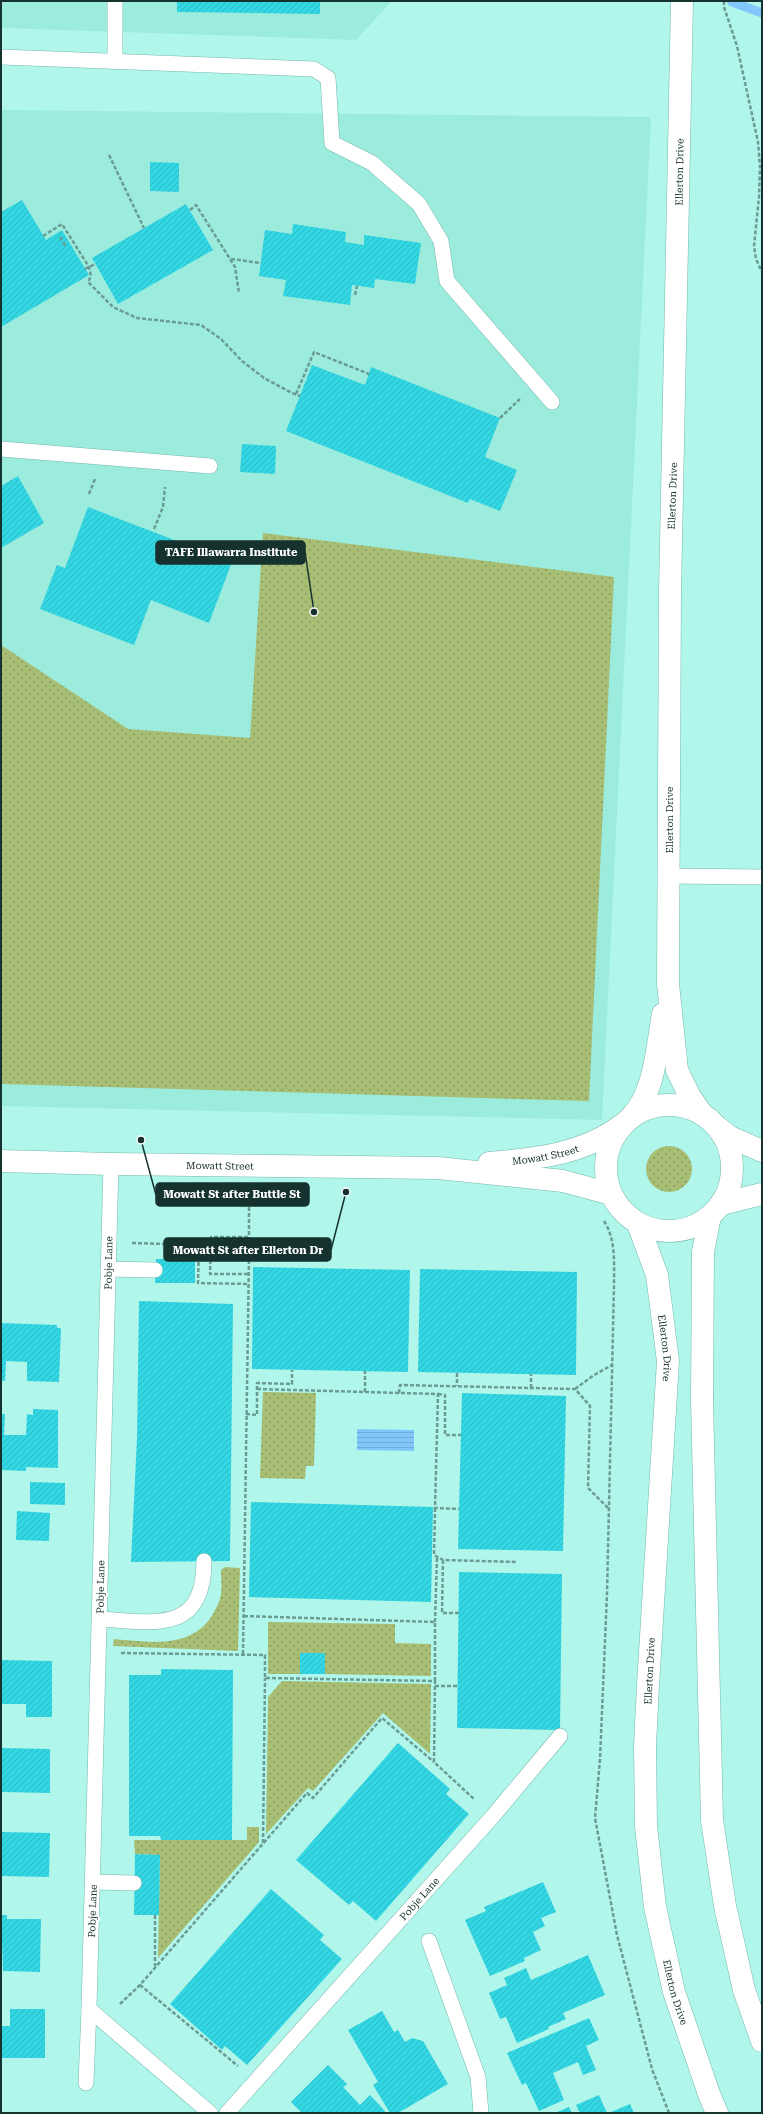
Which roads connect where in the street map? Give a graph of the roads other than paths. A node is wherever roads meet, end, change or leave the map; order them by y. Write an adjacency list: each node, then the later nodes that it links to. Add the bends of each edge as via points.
1 (115, 1): 4 (lane)
2 (683, 4): 8 (main road, Ellerton Drive, via 670,592)
3 (1, 57): 4 (lane)
4 (115, 61): 5 (lane, via 314,69 328,78 332,143 372,163 418,204 441,241 447,281)
5 (552, 402)
6 (1, 449): 7 (lane)
7 (210, 466)
8 (668, 876): 9 (lane); 10 (main road, Ellerton Drive)
9 (762, 877)
10 (668, 984): 11 (main road, Ellerton Drive, via 677,1070 690,1097); 12 (main road, Ellerton Drive, via 650,1081 642,1104)
11 (710, 1120): 12 (main road, via 684,1106 666,1104 647,1108); 13 (main road, via 730,1137); 19 (main road, via 726,1141 731,1157 732,1174 729,1189)
12 (626, 1121): 16 (main road, Mowatt Street, via 600,1140 553,1155 521,1161); 17 (main road, via 611,1140 606,1158 606,1176)
13 (762, 1150)
14 (1, 1161): 15 (main road, Mowatt Street)
15 (111, 1164): 16 (main road, Mowatt Street); 21 (lane, Pobje Lane)
16 (438, 1168): 17 (main road, Mowatt Street, via 563,1181)
17 (611, 1194): 20 (main road, via 622,1211)
18 (762, 1194): 19 (main road)
19 (716, 1210): 20 (main road, via 694,1227 675,1231 656,1230); 30 (main road, via 703,1252 702,1400 712,1820 724,1906 744,1990)
20 (638, 1224): 35 (main road, Ellerton Drive, via 657,1274 668,1361 645,1746 646,1826 655,1907 674,1992)
21 (108, 1269): 22 (lane); 24 (lane, Pobje Lane)
22 (156, 1270)
23 (204, 1561): 24 (lane, via 203,1587 197,1600 186,1613 173,1620)
24 (100, 1619): 26 (lane, Pobje Lane)
25 (560, 1736): 33 (lane, Pobje Lane, via 493,1816)
26 (93, 1882): 27 (lane); 29 (lane, Pobje Lane)
27 (134, 1883)
28 (429, 1941): 34 (lane, via 478,2077)
29 (89, 2009): 31 (lane, Pobje Lane); 32 (lane)
30 (762, 2041)
31 (86, 2083)
32 (210, 2113)
33 (227, 2113)
34 (481, 2113)
35 (717, 2113)

